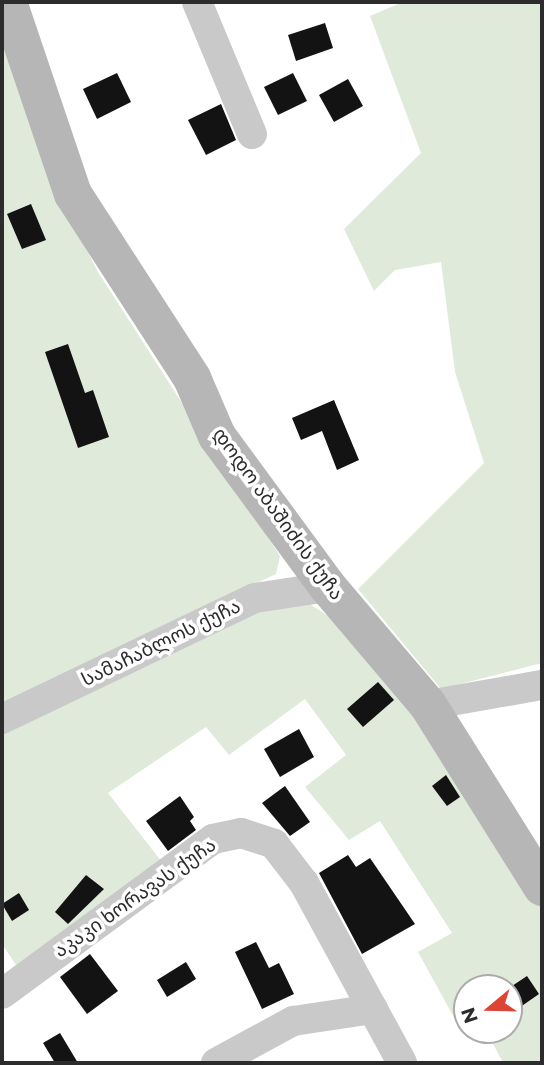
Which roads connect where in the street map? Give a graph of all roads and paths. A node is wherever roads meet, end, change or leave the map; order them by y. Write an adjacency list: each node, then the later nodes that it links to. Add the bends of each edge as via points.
1 (8, 2): 4 (street, დოდო აბაშიძის ქუჩა, via 73,194 192,378 217,436)
2 (197, 2): 3 (street)
3 (252, 134)
4 (328, 587): 6 (street, დოდო აბაშიძის ქუჩა); 7 (street, სამაჩაბლოს ქუჩა, via 255,598)
5 (542, 685): 6 (street)
6 (428, 705): 8 (street, დოდო აბაშიძის ქუჩა)
7 (2, 719)
8 (542, 887)
9 (2, 994): 10 (street, აკაკი ხორავას ქუჩა, via 213,839 241,833 274,844 304,883)
10 (373, 1009): 11 (street, via 293,1021); 12 (street, აკაკი ხორავას ქუჩა)
11 (216, 1063)
12 (402, 1063)

